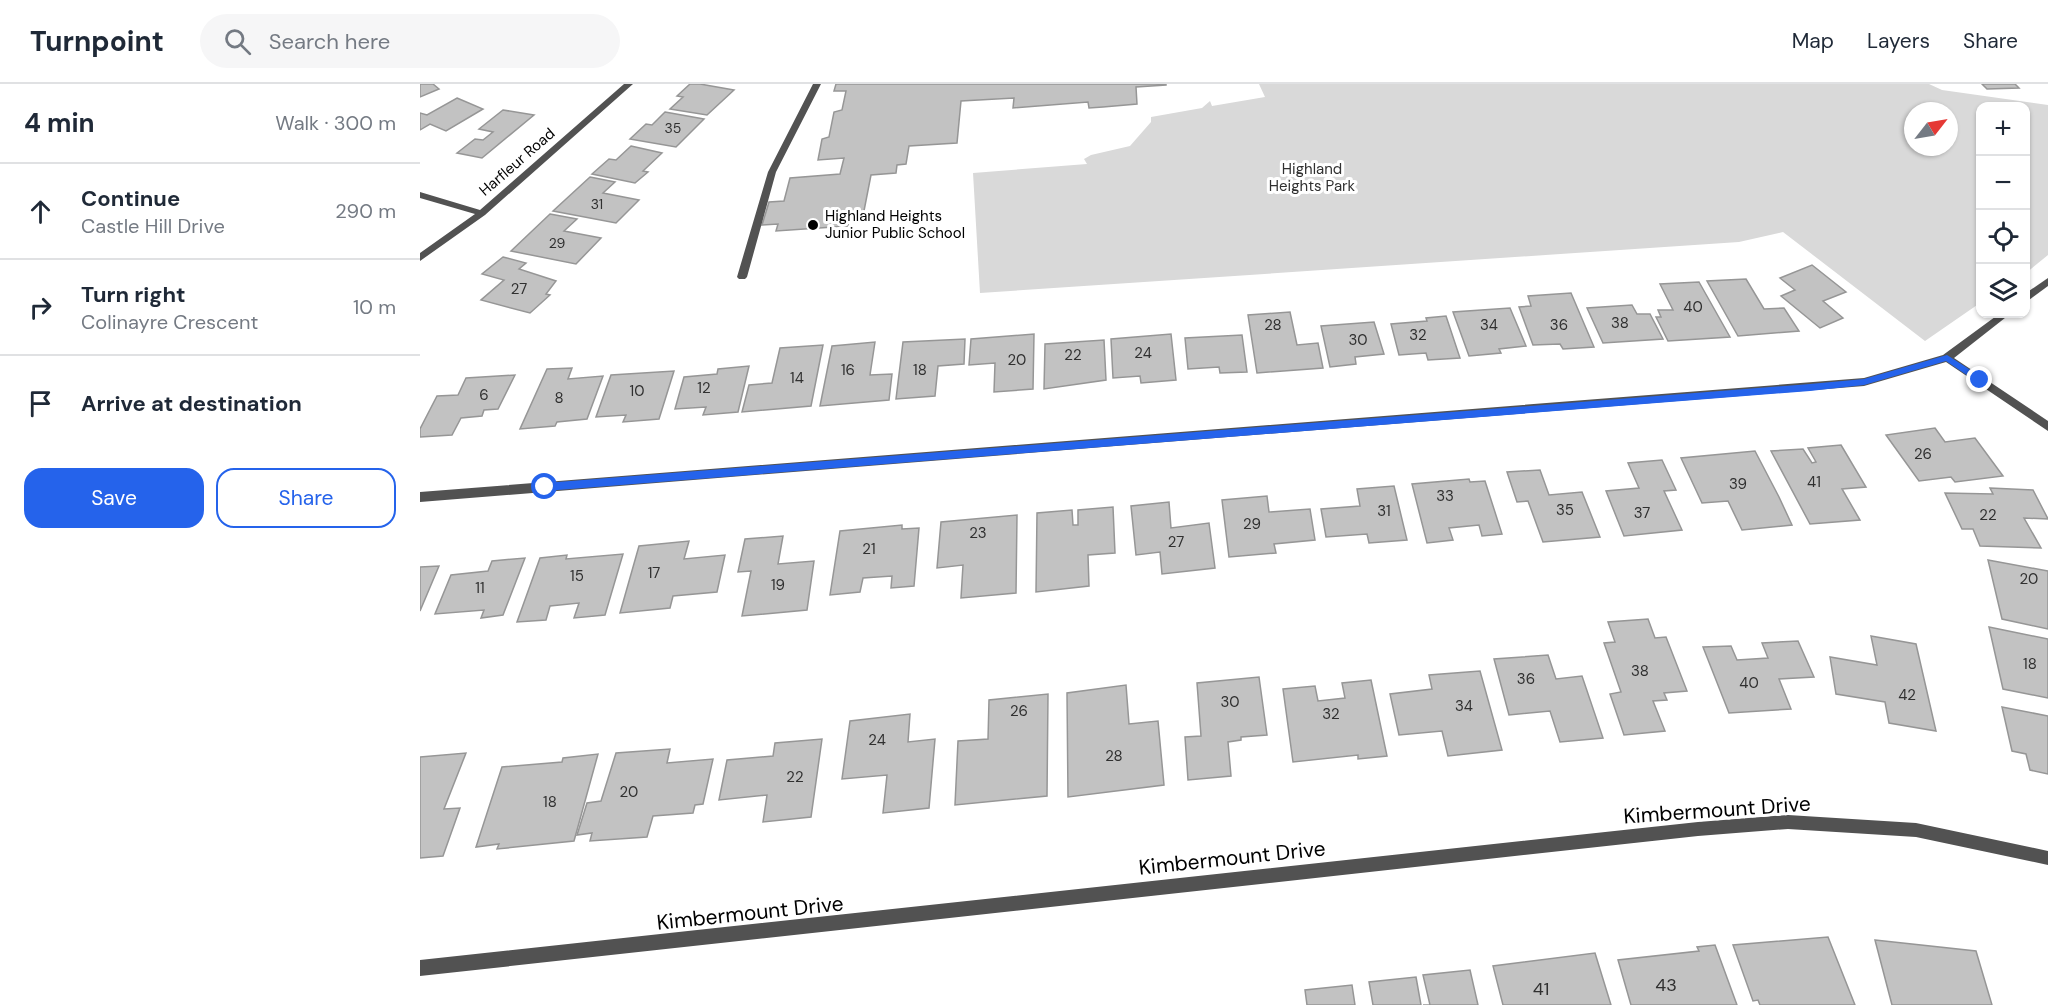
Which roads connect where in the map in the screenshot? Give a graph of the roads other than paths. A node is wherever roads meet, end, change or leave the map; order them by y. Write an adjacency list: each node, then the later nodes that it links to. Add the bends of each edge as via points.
1 (629, 84): 4 (street, Harfleur Road)
2 (817, 84): 6 (street, via 772,172)
3 (420, 195): 4 (street)
4 (482, 213): 5 (street, Harfleur Road)
5 (420, 258)
6 (742, 277)
7 (2048, 280): 8 (street)
8 (2030, 294)
9 (2000, 318): 10 (street)
10 (1947, 358): 11 (street); 12 (street, via 1864,382 1810,387)
11 (2048, 427)
12 (420, 497)
13 (2048, 858): 14 (street, Kimbermount Drive, via 1916,830 1788,822)
14 (420, 968)

